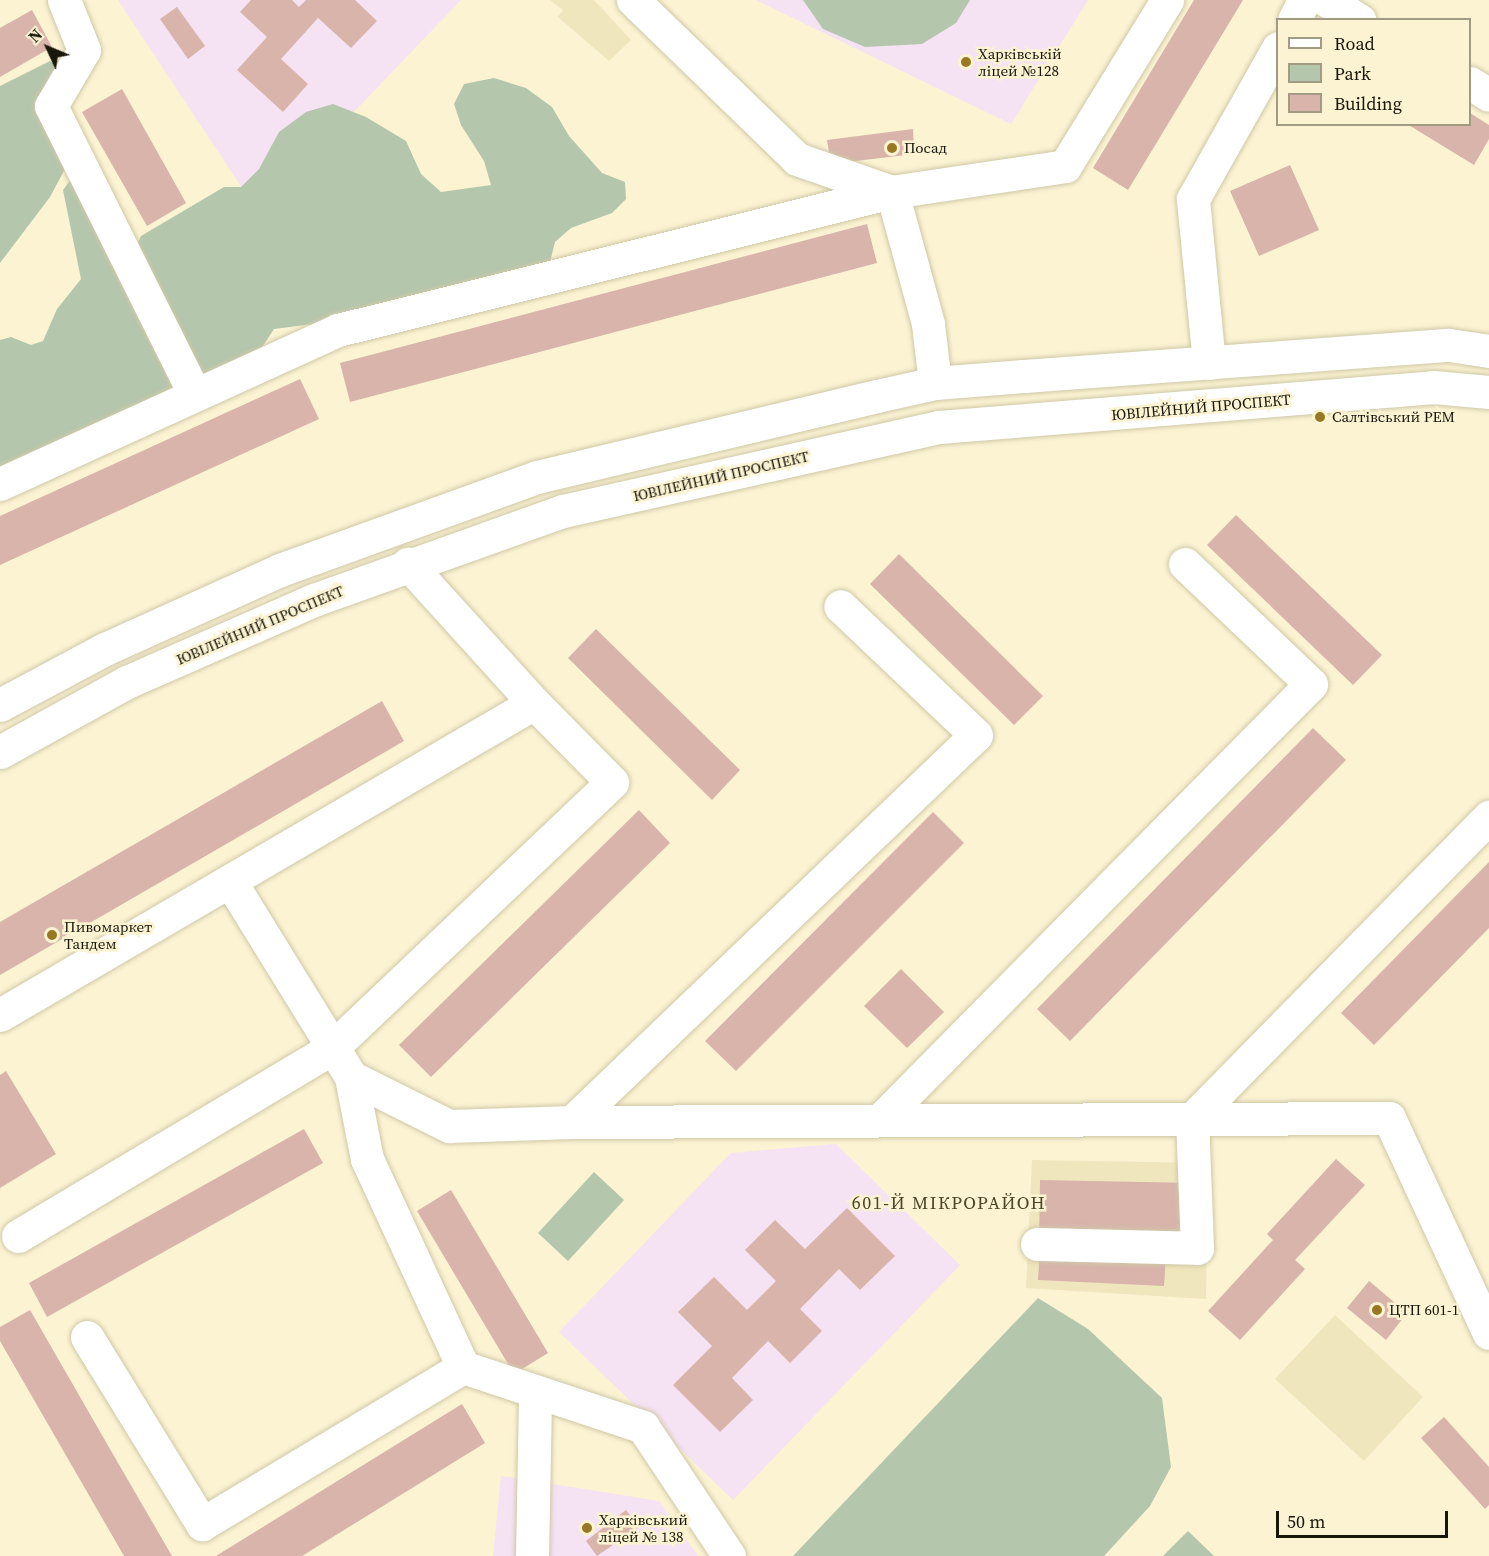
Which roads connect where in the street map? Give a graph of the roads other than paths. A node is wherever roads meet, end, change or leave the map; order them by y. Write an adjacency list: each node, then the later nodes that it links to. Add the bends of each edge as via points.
1 (64, 0): 16 (main road, via 84,50 51,106)
2 (633, 0): 11 (main road, via 797,159)
3 (1167, 0): 11 (main road, via 1065,166)
4 (1304, 0): 6 (main road)
5 (1326, 0): 7 (main road)
6 (1294, 18)
7 (1356, 18)
8 (1276, 52): 13 (main road, via 1193,199)
9 (1471, 84): 10 (main road)
10 (1489, 94)
11 (892, 192): 14 (main road, via 928,324); 16 (main road, via 338,330)
12 (1489, 351): 13 (main road, via 1449,345)
13 (1209, 363): 14 (main road)
14 (934, 383): 17 (main road); 23 (main road, via 537,477 280,570 105,649)
15 (1489, 392): 17 (main road, ЮВІЛЕЙНИЙ ПРОСПЕКТ, via 1433,387)
16 (194, 393): 18 (main road)
17 (939, 427): 19 (main road, ЮВІЛЕЙНИЙ ПРОСПЕКТ, via 563,511)
18 (0, 484)
19 (408, 564): 22 (main road); 24 (main road, ЮВІЛЕЙНИЙ ПРОСПЕКТ, via 314,600 127,682)
20 (1185, 564): 31 (main road, via 1311,684)
21 (840, 606): 32 (main road, via 976,735)
22 (534, 702): 26 (main road); 28 (main road, via 612,782)
23 (0, 705)
24 (0, 752)
25 (1489, 817): 30 (main road)
26 (230, 881): 27 (main road); 28 (main road)
27 (0, 1015)
28 (332, 1048): 29 (main road); 33 (main road)
29 (351, 1077): 32 (main road, via 449,1126); 37 (main road, via 367,1160)
30 (1192, 1119): 31 (main road); 34 (main road, via 1197,1248); 35 (main road, via 1389,1118)
31 (880, 1120): 32 (main road)
32 (572, 1122)
33 (18, 1236)
34 (1036, 1244)
35 (1489, 1333)
36 (87, 1336): 37 (main road, via 202,1524)
37 (463, 1368): 38 (main road)
38 (535, 1394): 39 (main road); 40 (main road, via 643,1427)
39 (532, 1556)
40 (729, 1556)

